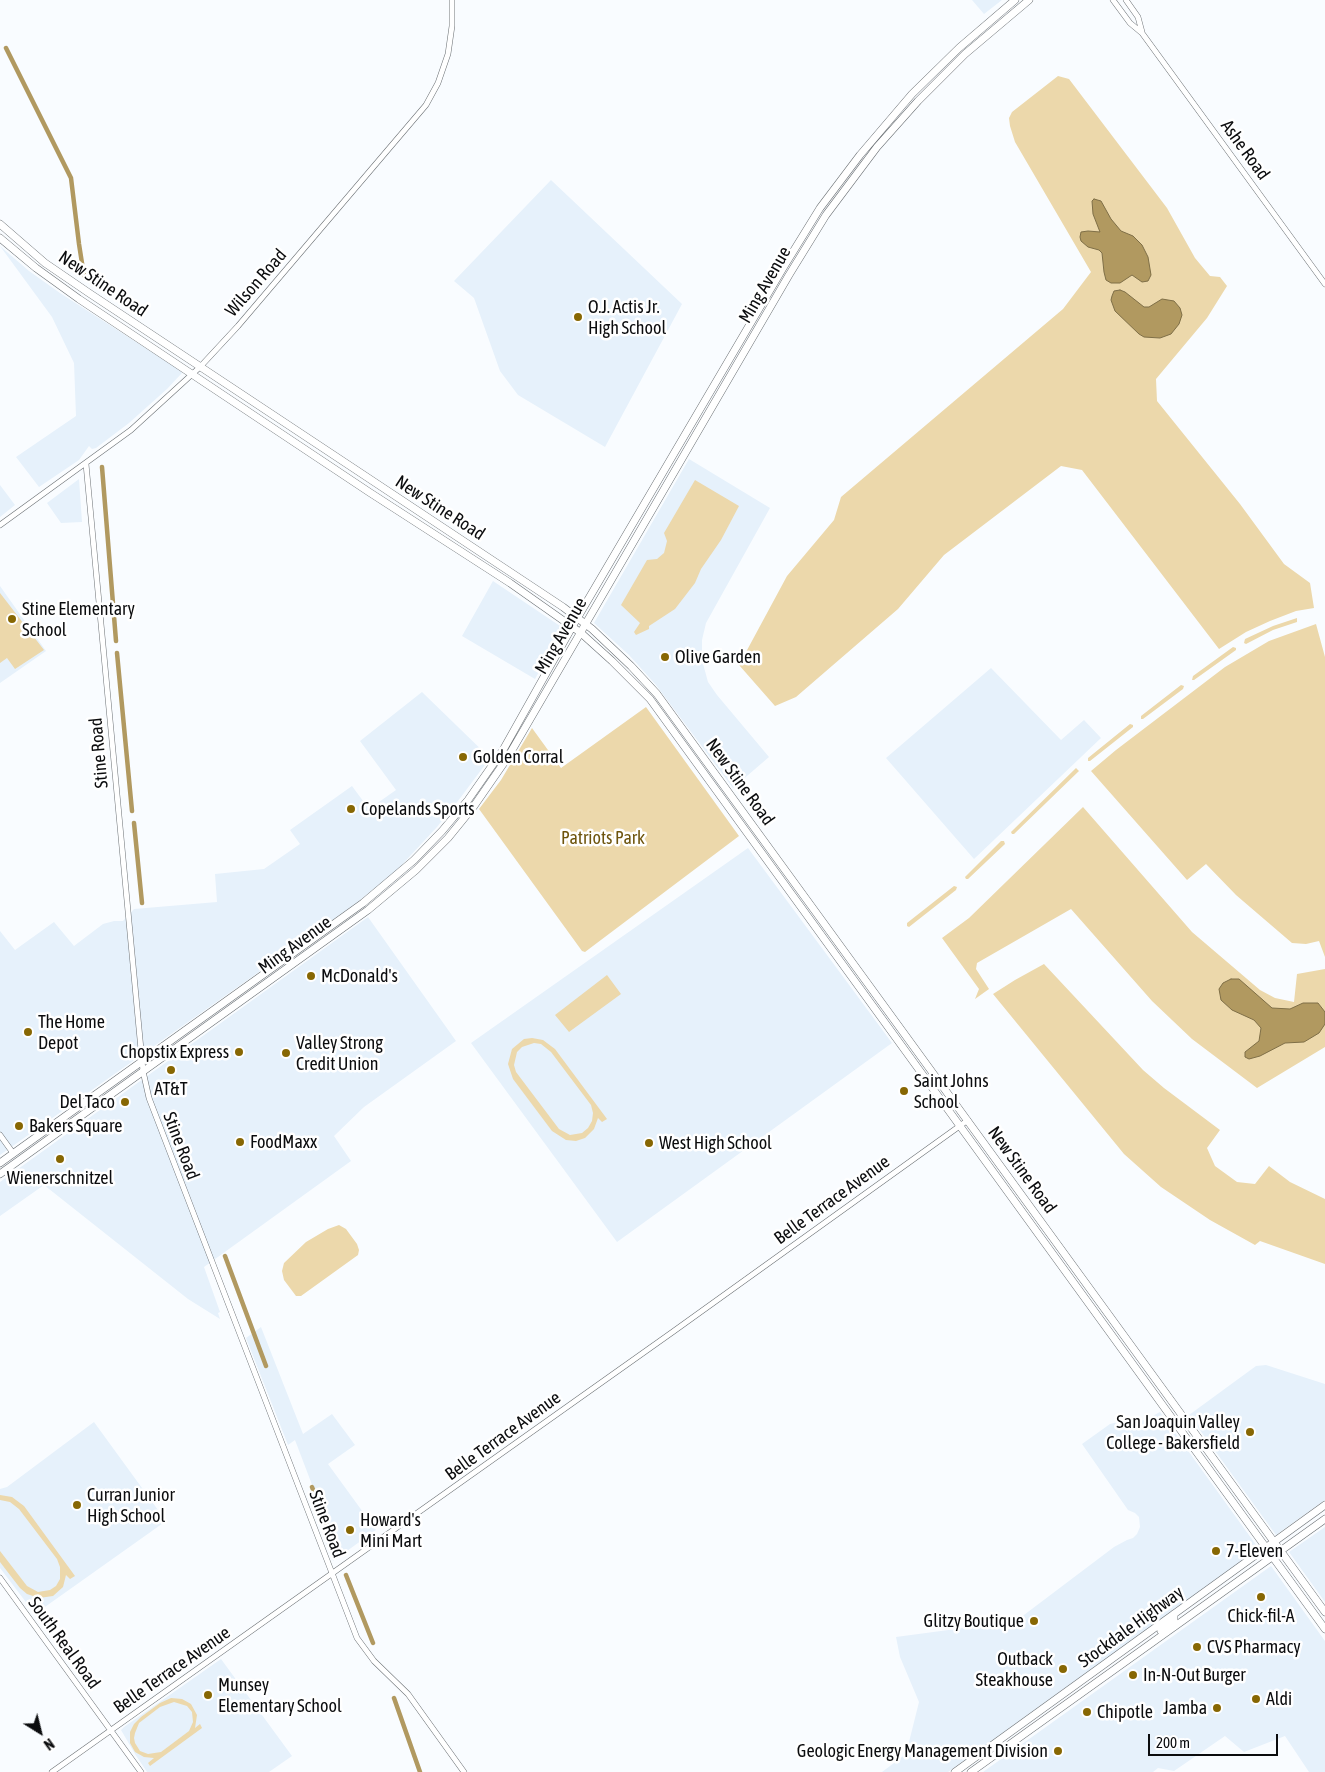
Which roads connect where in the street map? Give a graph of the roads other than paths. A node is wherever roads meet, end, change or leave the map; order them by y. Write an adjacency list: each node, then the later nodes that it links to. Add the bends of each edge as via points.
1 (452, 0): 10 (street, Wilson Road, via 448,54 426,105)
2 (1014, 0): 14 (main road, Ming Avenue, via 912,94 820,208)
3 (1029, 0): 15 (main road, Ming Avenue, via 935,83 887,135 842,192 789,274)
4 (1113, 0): 6 (street, Ashe Road)
5 (1126, 0): 6 (street, Ashe Road, via 1138,16)
6 (1142, 33): 9 (street, Ashe Road)
7 (0, 224): 10 (main road, New Stine Road, via 60,274)
8 (0, 238): 11 (main road, New Stine Road, via 51,280)
9 (1325, 284)
10 (200, 367): 11 (street, Wilson Road); 14 (main road, New Stine Road)
11 (192, 374): 12 (street, Wilson Road, via 131,430); 16 (main road, New Stine Road)
12 (86, 464): 13 (street, Wilson Road); 32 (street, Stine Road)
13 (0, 525)
14 (578, 618): 15 (main road, New Stine Road); 16 (main road, Ming Avenue)
15 (585, 624): 17 (main road, Ming Avenue); 21 (main road, New Stine Road, via 657,694)
16 (572, 627): 17 (main road, New Stine Road); 18 (main road, Ming Avenue)
17 (580, 633): 19 (main road, Ming Avenue, via 508,756); 20 (main road, New Stine Road, via 650,699)
18 (494, 764): 19 (main road, via 494,771); 23 (main road, Ming Avenue)
19 (474, 806): 26 (main road, Ming Avenue)
20 (731, 812): 21 (main road); 22 (main road, New Stine Road)
21 (754, 827): 25 (main road, New Stine Road)
22 (750, 838): 25 (main road, via 757,838 773,861); 36 (main road, New Stine Road)
23 (434, 840): 24 (main road, Ming Avenue); 26 (main road, via 423,857)
24 (414, 860): 27 (main road, via 413,867); 28 (main road, Ming Avenue, via 374,895)
25 (781, 864): 34 (main road, New Stine Road)
26 (422, 865): 27 (main road, Ming Avenue)
27 (398, 886): 30 (main road, Ming Avenue)
28 (295, 952): 29 (main road, Ming Avenue); 30 (main road, via 271,974)
29 (261, 977): 31 (main road, via 259,984); 32 (main road, Ming Avenue)
30 (267, 984): 31 (main road, Ming Avenue)
31 (239, 1003): 33 (main road, Ming Avenue)
32 (142, 1061): 33 (street, Stine Road); 35 (main road, Ming Avenue)
33 (143, 1071): 39 (main road, Ming Avenue); 50 (street, Stine Road, via 153,1112)
34 (968, 1120): 36 (street, Belle Terrace Avenue); 42 (main road, New Stine Road)
35 (58, 1122): 38 (main road, Ming Avenue); 39 (main road, via 29,1147)
36 (960, 1126): 43 (main road, New Stine Road); 50 (street, Belle Terrace Avenue)
37 (0, 1135): 38 (street)
38 (13, 1153): 40 (main road, Ming Avenue); 41 (main road, via 12,1159)
39 (27, 1154): 41 (main road, Ming Avenue)
40 (0, 1163)
41 (0, 1172)
42 (1227, 1476): 43 (main road); 46 (main road, New Stine Road)
43 (1219, 1482): 47 (main road, New Stine Road)
44 (1325, 1506): 46 (main road, Stockdale Highway)
45 (1325, 1519): 48 (main road, Stockdale Highway)
46 (1275, 1541): 47 (main road, Stockdale Highway); 48 (main road, New Stine Road)
47 (1266, 1548): 49 (main road, New Stine Road); 53 (main road, Stockdale Highway)
48 (1282, 1550): 49 (main road, Stockdale Highway); 52 (main road, New Stine Road)
49 (1272, 1557): 54 (main road, New Stine Road); 55 (main road, Stockdale Highway)
50 (331, 1574): 56 (street, Belle Terrace Avenue); 59 (street, Stine Road, via 361,1645 408,1694)
51 (0, 1578): 56 (street, South Real Road)
52 (1325, 1612)
53 (1174, 1614): 55 (main road, via 1174,1620); 60 (main road, Stockdale Highway)
54 (1325, 1629)
55 (1156, 1639): 61 (main road, Stockdale Highway)
56 (110, 1730): 57 (street, Belle Terrace Avenue); 58 (street, South Real Road)
57 (52, 1772)
58 (141, 1772)
59 (464, 1772)
60 (955, 1772)
61 (971, 1772)

